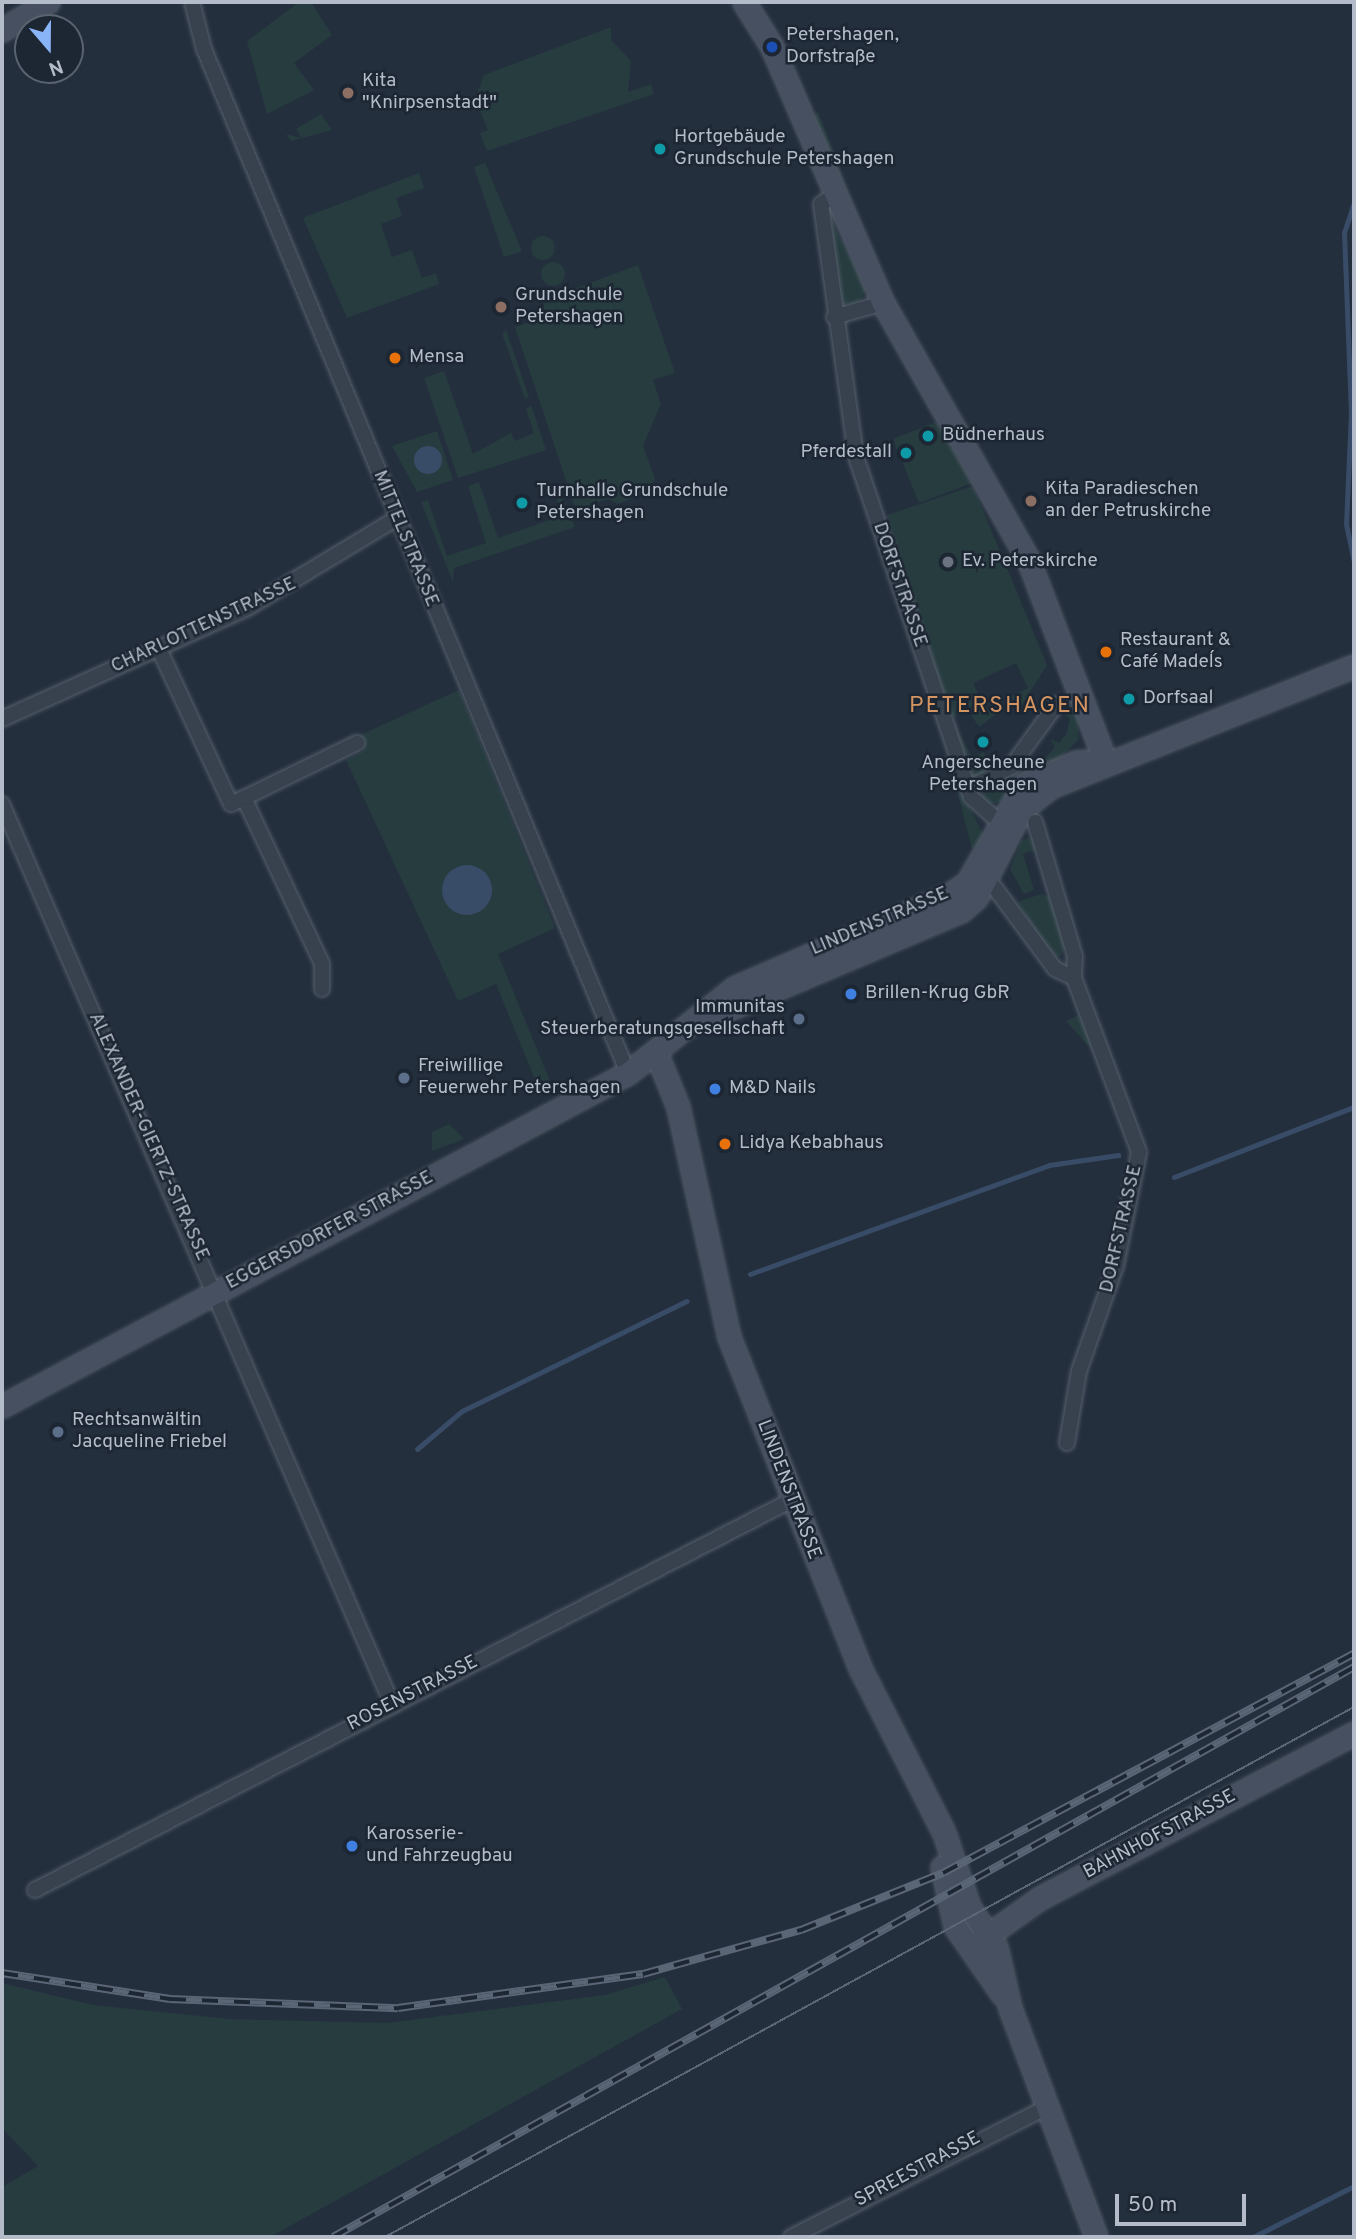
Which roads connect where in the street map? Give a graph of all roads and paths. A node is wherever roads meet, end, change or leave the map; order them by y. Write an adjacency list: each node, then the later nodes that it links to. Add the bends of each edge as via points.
1 (48, 2): 4 (main road)
2 (192, 2): 8 (street, MITTELSTRASSE, via 204,48)
3 (742, 2): 5 (main road, via 773,79 808,136)
4 (2, 30)
5 (834, 195): 6 (main road); 7 (street, DORFSTRASSE, via 821,204)
6 (883, 303): 7 (street); 14 (main road, via 1011,522)
7 (834, 317): 15 (street, DORFSTRASSE, via 856,457)
8 (397, 518): 9 (street, CHARLOTTENSTRASSE, via 310,575); 24 (street, MITTELSTRASSE)
9 (159, 649): 12 (street, CHARLOTTENSTRASSE); 16 (street, via 231,804)
10 (1354, 666): 14 (main road, LINDENSTRASSE)
11 (1057, 704): 15 (street, via 1010,767)
12 (2, 719)
13 (357, 743): 16 (street)
14 (1105, 761): 19 (main road, LINDENSTRASSE, via 1076,762 1024,784)
15 (968, 788): 19 (street, DORFSTRASSE)
16 (244, 799): 22 (street, via 322,964)
17 (2, 804): 25 (street, ALEXANDER-GIERTZ-STRASSE)
18 (1035, 822): 21 (street, DORFSTRASSE, via 1072,944)
19 (1003, 826): 20 (main road, LINDENSTRASSE)
20 (983, 872): 21 (street, via 1055,969); 23 (main road, LINDENSTRASSE, via 947,896 734,988)
21 (1074, 978): 27 (street, DORFSTRASSE, via 1139,1152 1112,1279 1079,1371)
22 (322, 989)
23 (657, 1055): 24 (main road, EGGERSDORFER STRASSE); 28 (main road, LINDENSTRASSE, via 678,1107 720,1306)
24 (628, 1073): 25 (main road, EGGERSDORFER STRASSE)
25 (216, 1291): 26 (main road, EGGERSDORFER STRASSE); 29 (street, ALEXANDER-GIERTZ-STRASSE)
26 (2, 1406)
27 (1067, 1443)
28 (792, 1500): 29 (street, ROSENSTRASSE); 32 (main road, LINDENSTRASSE, via 859,1666 929,1805 950,1912)
29 (392, 1704): 31 (street, ROSENSTRASSE)
30 (1354, 1733): 32 (main road, BAHNHOFSTRASSE, via 1040,1898)
31 (35, 1890)
32 (980, 1941): 33 (main road, LINDENSTRASSE)
33 (1047, 2107): 34 (street, SPREESTRASSE); 35 (main road, LINDENSTRASSE)
34 (791, 2237)
35 (1096, 2237)

